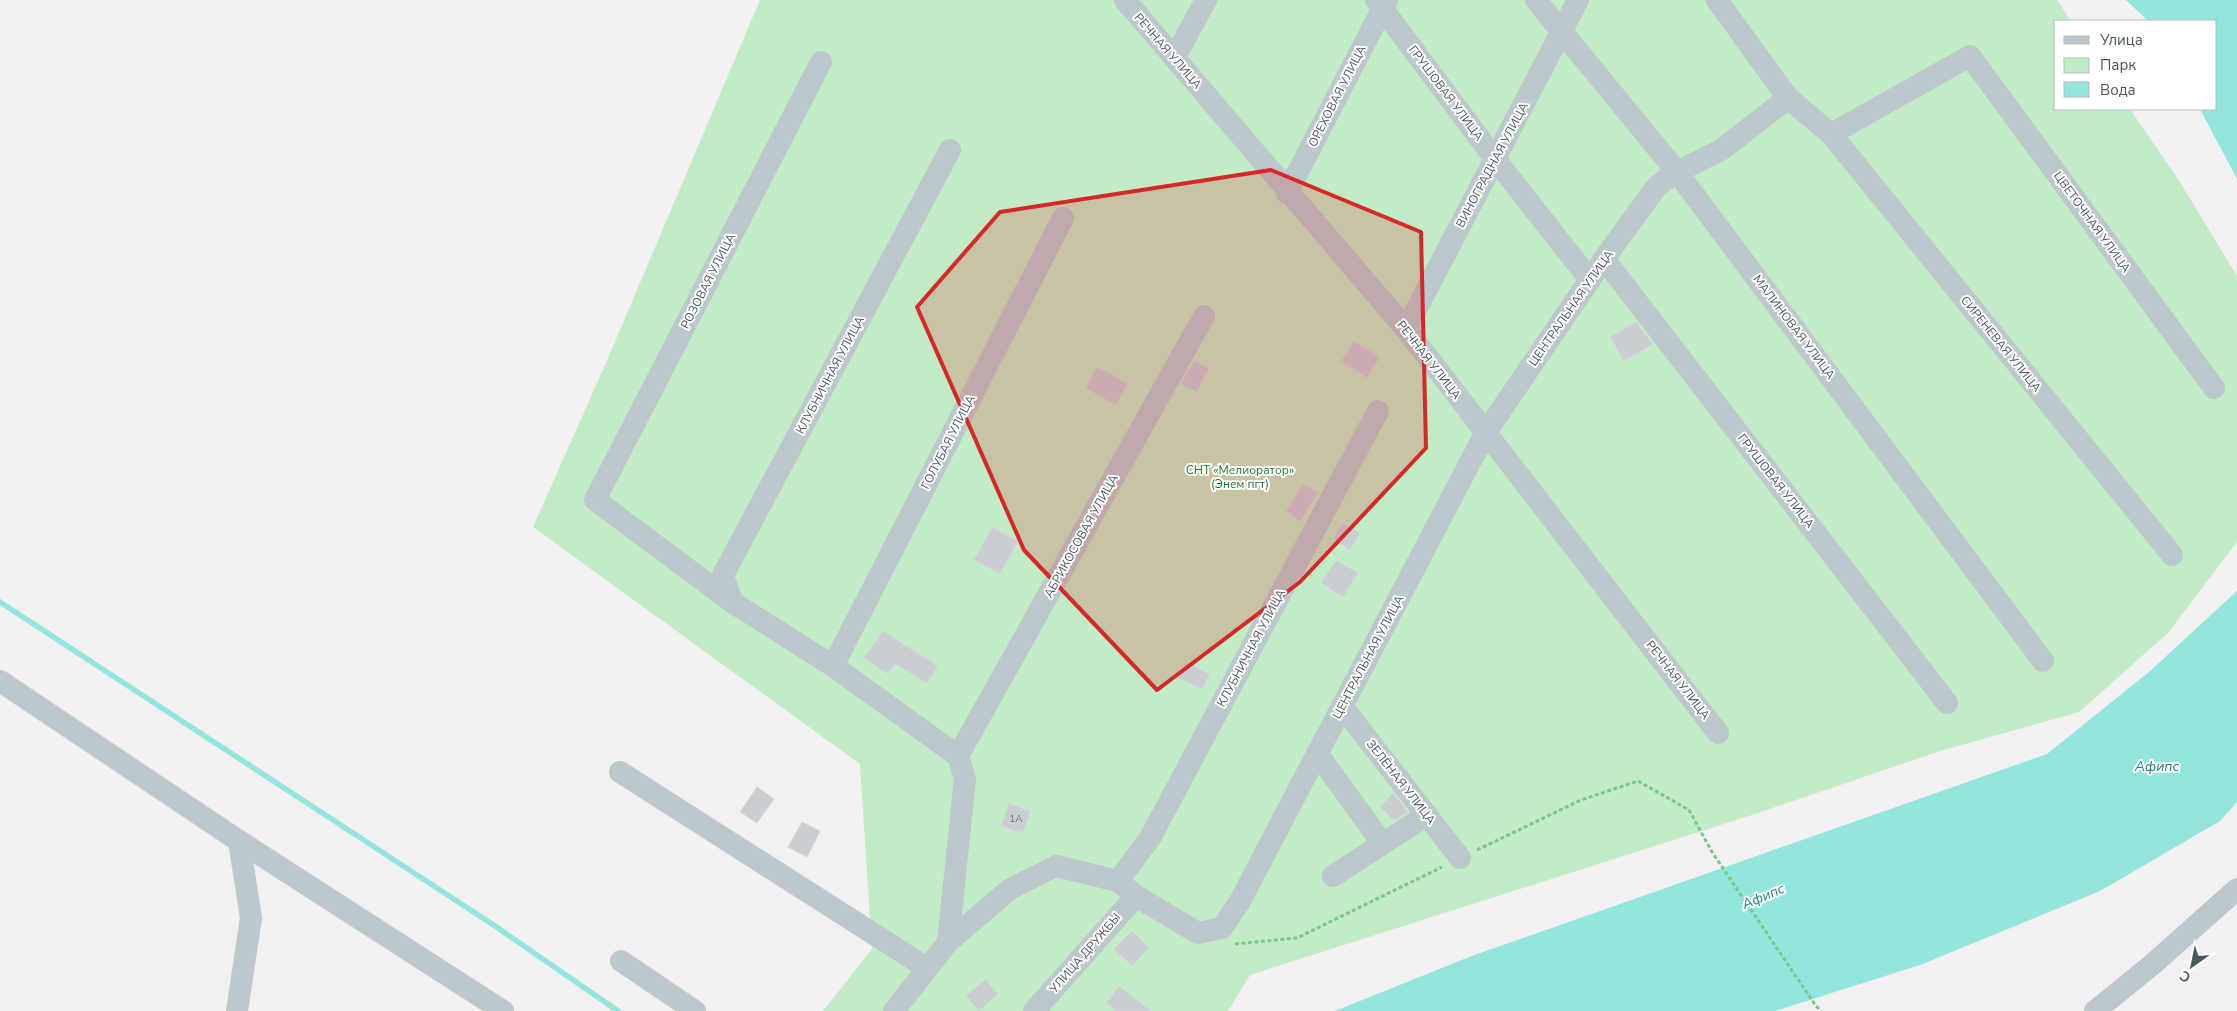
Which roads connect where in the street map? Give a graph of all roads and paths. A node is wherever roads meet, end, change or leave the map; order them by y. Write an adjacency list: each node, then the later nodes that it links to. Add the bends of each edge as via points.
1 (1125, 0): 8 (street, РЕЧНАЯ УЛИЦА)
2 (1206, 0): 8 (street)
3 (1536, 0): 7 (street, МАЛИНОВАЯ УЛИЦА)
4 (1578, 0): 7 (street, ВИНОГРАДНАЯ УЛИЦА)
5 (1717, 0): 10 (street)
6 (1382, 3): 13 (street, ГРУШОВАЯ УЛИЦА); 15 (street, ОРЕХОВАЯ УЛИЦА)
7 (1562, 32): 13 (street, ВИНОГРАДНАЯ УЛИЦА); 14 (street, МАЛИНОВАЯ УЛИЦА)
8 (1175, 57): 15 (street, РЕЧНАЯ УЛИЦА)
9 (821, 62): 25 (street, РОЗОВАЯ УЛИЦА, via 595,500)
10 (1788, 98): 11 (street); 14 (street, ЦЕНТРАЛЬНАЯ УЛИЦА, via 1722,150)
11 (1831, 134): 21 (street, ЦВЕТОЧНАЯ УЛИЦА, via 1970,56); 24 (street, СИРЕНЕВАЯ УЛИЦА)
12 (950, 150): 25 (street, КЛУБНИЧНАЯ УЛИЦА, via 723,575)
13 (1495, 159): 18 (street, ГРУШОВАЯ УЛИЦА); 20 (street, ВИНОГРАДНАЯ УЛИЦА)
14 (1677, 172): 17 (street, ЦЕНТРАЛЬНАЯ УЛИЦА, via 1657,186); 26 (street, МАЛИНОВАЯ УЛИЦА)
15 (1288, 193): 20 (street, РЕЧНАЯ УЛИЦА)
16 (1063, 218): 27 (street, ГОЛУБАЯ УЛИЦА)
17 (1604, 259): 18 (street, ЦЕНТРАЛЬНАЯ УЛИЦА); 29 (street, ГРУШОВАЯ УЛИЦА)
18 (1590, 280): 23 (street, ЦЕНТРАЛЬНАЯ УЛИЦА)
19 (1204, 316): 33 (street, АБРИКОСОВАЯ УЛИЦА)
20 (1406, 329): 23 (street, РЕЧНАЯ УЛИЦА)
21 (2214, 388)
22 (1378, 411): 41 (street, КЛУБНИЧНАЯ УЛИЦА, via 1150,838)
23 (1486, 432): 30 (street, ЦЕНТРАЛЬНАЯ УЛИЦА); 31 (street, РЕЧНАЯ УЛИЦА)
24 (2172, 555)
25 (732, 602): 27 (street)
26 (2043, 661)
27 (833, 666): 33 (street)
28 (0, 681): 36 (street)
29 (1947, 703)
30 (1342, 706): 32 (street, ЦЕНТРАЛЬНАЯ УЛИЦА); 35 (street, ЗЕЛЁНАЯ УЛИЦА)
31 (1718, 733)
32 (1317, 753): 37 (street); 43 (street, ЦЕНТРАЛЬНАЯ УЛИЦА, via 1240,901 1222,928 1198,933)
33 (958, 756): 44 (street, via 964,780)
34 (620, 772): 46 (street)
35 (1427, 815): 37 (street); 39 (street, ЗЕЛЁНАЯ УЛИЦА)
36 (239, 840): 47 (street, via 250,918); 48 (street)
37 (1382, 844): 40 (street)
38 (1712, 852): 52 (path)
39 (1460, 858)
40 (1333, 876)
41 (1118, 881): 43 (street, ЦЕНТРАЛЬНАЯ УЛИЦА); 44 (street, ЦЕНТРАЛЬНАЯ УЛИЦА, via 1056,866 1010,889)
42 (2237, 889): 53 (street)
43 (1136, 896): 51 (street, УЛИЦА ДРУЖБЫ)
44 (948, 942): 46 (street, ЦЕНТРАЛЬНАЯ УЛИЦА)
45 (621, 962): 49 (street)
46 (928, 968): 50 (street, ЦЕНТРАЛЬНАЯ УЛИЦА)
47 (238, 1011)
48 (503, 1011)
49 (695, 1011)
50 (894, 1011)
51 (1034, 1011)
52 (1821, 1011)
53 (2095, 1011)

